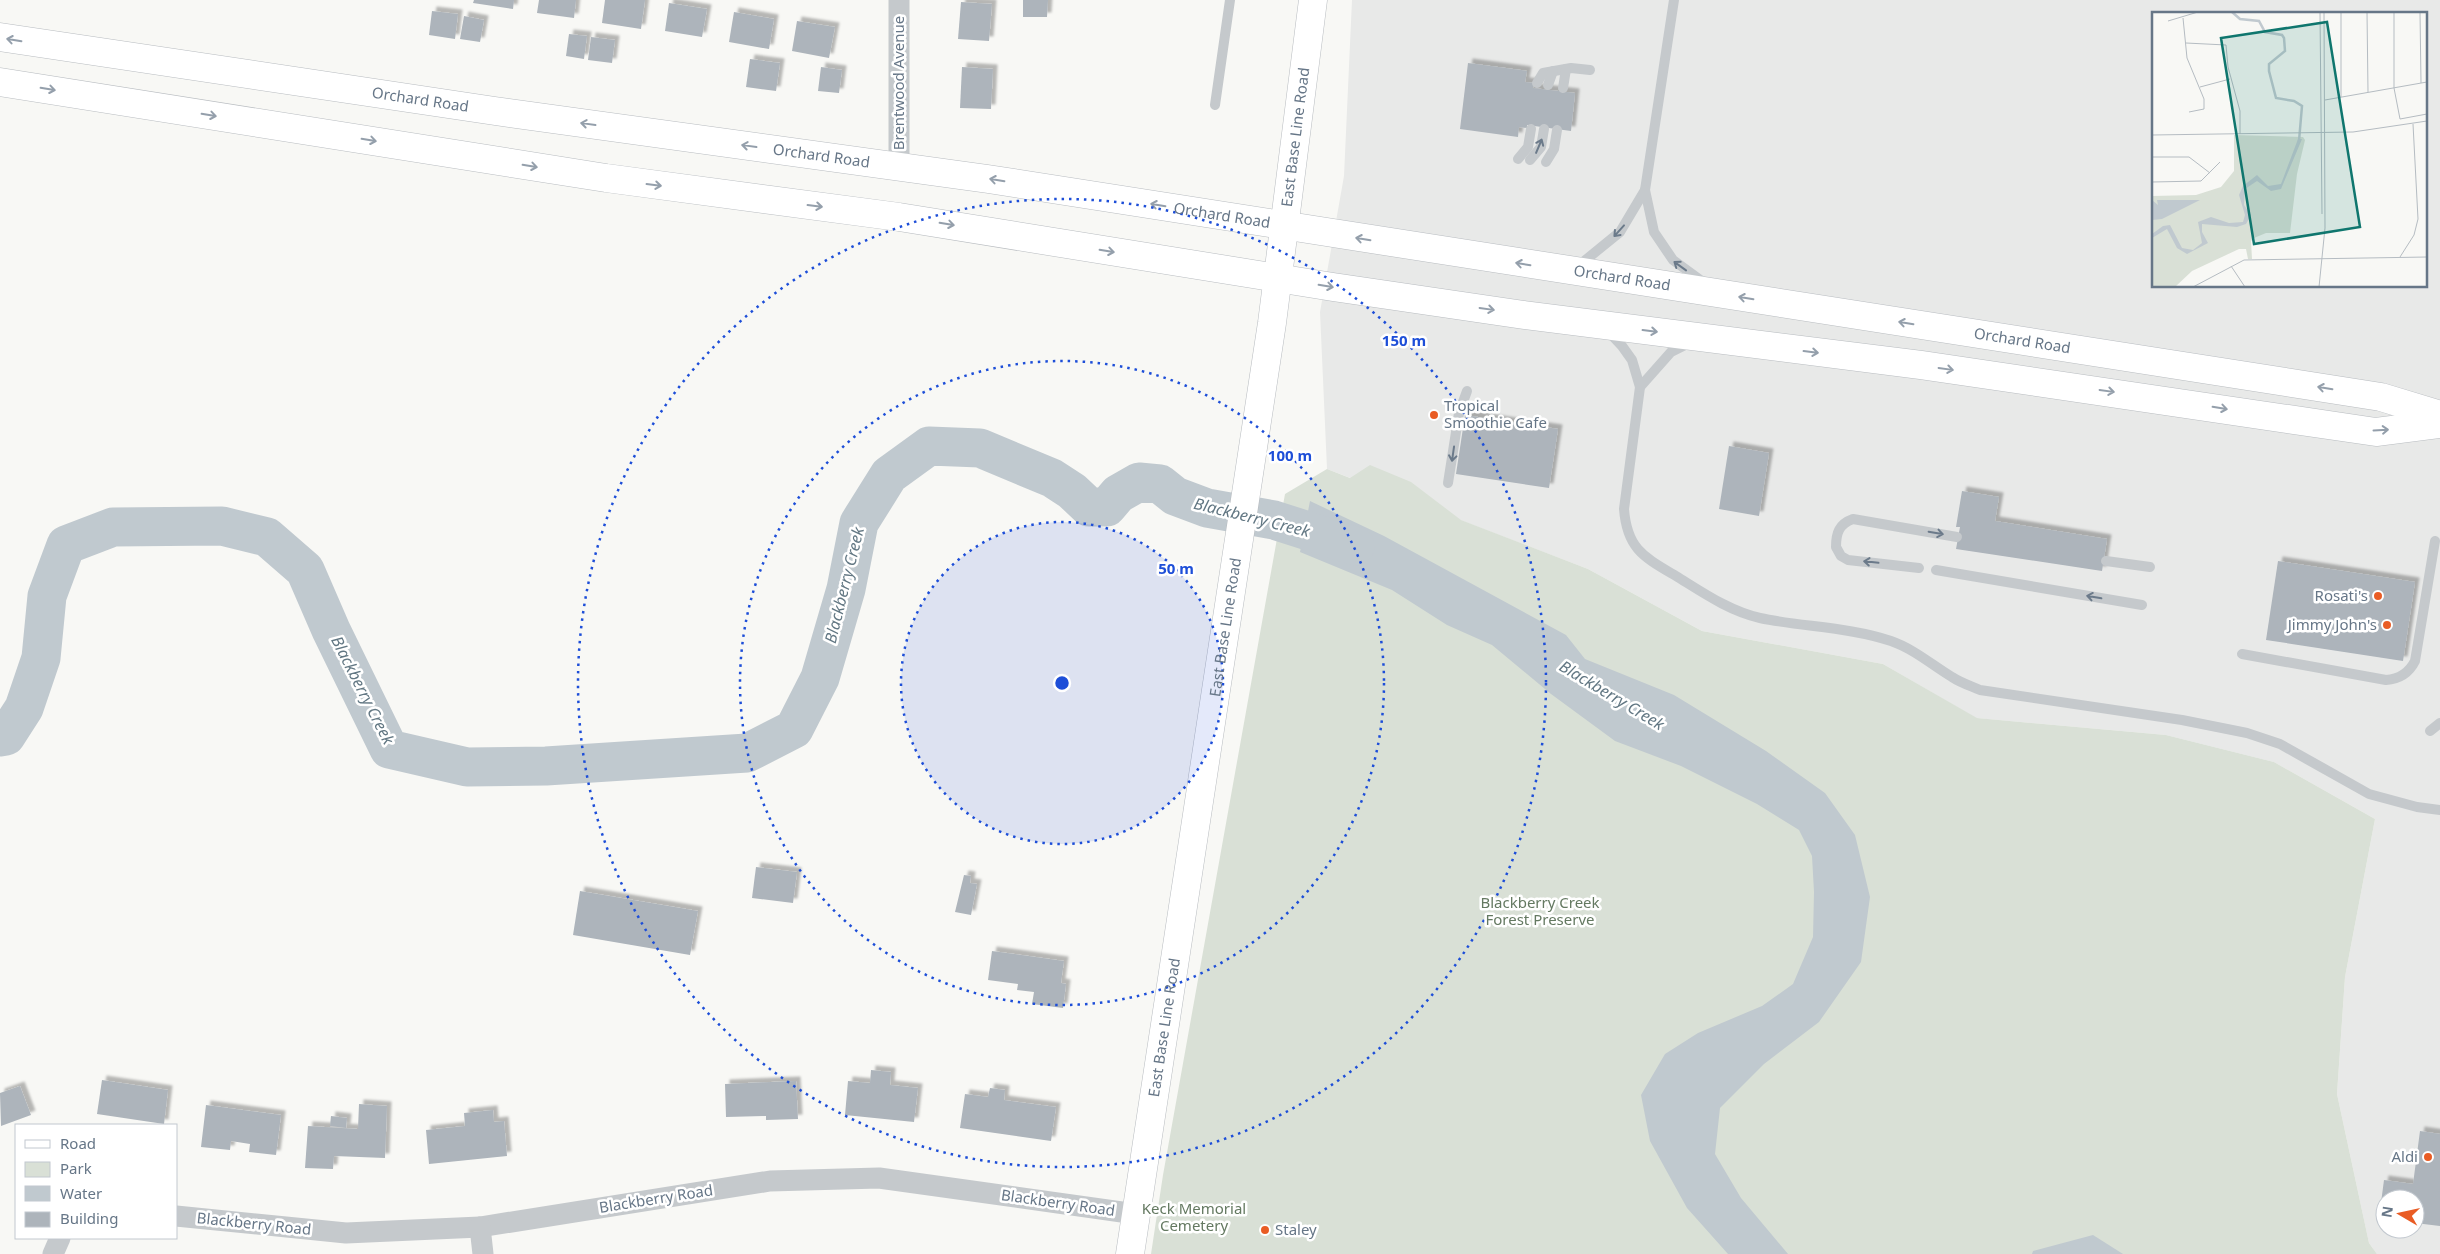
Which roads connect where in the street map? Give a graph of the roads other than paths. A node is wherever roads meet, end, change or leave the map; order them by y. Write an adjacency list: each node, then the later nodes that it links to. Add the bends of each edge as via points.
1 (899, 0): 20 (street, Brentwood Avenue)
2 (1230, 0): 13 (lane)
3 (1313, 0): 22 (main road, East Base Line Road)
4 (1674, 0): 21 (lane)
5 (0, 38): 20 (main road, Orchard Road, one-way to 5, via 495,111)
6 (1566, 69): 7 (lane); 8 (lane); 12 (lane)
7 (1590, 70)
8 (1553, 71): 10 (lane, via 1543,73); 11 (lane)
9 (0, 82): 24 (main road, one-way to 24, via 606,178 899,216)
10 (1537, 82)
11 (1548, 85)
12 (1563, 88)
13 (1215, 105)
14 (1531, 129): 17 (lane, via 1528,147)
15 (1544, 129): 18 (lane, one-way to 15, via 1541,147)
16 (1557, 130): 19 (lane, via 1554,149)
17 (1518, 159)
18 (1530, 160)
19 (1546, 162)
20 (900, 166): 22 (main road, Orchard Road, one-way to 20)
21 (1645, 190): 23 (lane, one-way to 23, via 1620,232); 25 (lane, one-way to 21, via 1673,260 1654,232)
22 (1285, 226): 23 (main road, Orchard Road, one-way to 22); 24 (main road, East Base Line Road)
23 (1571, 271): 25 (main road, Orchard Road)
24 (1278, 278): 26 (main road, one-way to 26); 44 (main road, East Base Line Road)
25 (1720, 294): 30 (main road, Orchard Road, one-way to 25, via 2382,397)
26 (1601, 325): 27 (main road, one-way to 27); 28 (lane, via 1632,360)
27 (1709, 339): 28 (lane, via 1689,343 1672,352); 31 (main road, one-way to 31, via 1921,365 2376,432)
28 (1640, 387): 43 (lane, via 1624,509 1626,528 1644,557 1721,603 1759,617 1892,641 1954,679 1980,690 2247,733 2280,744 2369,794)
29 (1467, 391): 32 (lane, one-way to 32, via 1458,413)
30 (2440, 414)
31 (2440, 424)
32 (1448, 483)
33 (1956, 537): 37 (lane, one-way to 33, via 1848,560 1836,547 1839,529 1844,522 1853,519)
34 (2435, 540): 40 (lane, via 2415,661 2404,675 2386,680)
35 (2106, 561): 36 (lane)
36 (2150, 567)
37 (1919, 568)
38 (1936, 570): 39 (lane, one-way to 38)
39 (2142, 605)
40 (2242, 654)
41 (2440, 723): 42 (lane)
42 (2430, 731)
43 (2440, 810)
44 (1136, 1214): 46 (street, Blackberry Road, via 869,1178 770,1181); 50 (main road, East Base Line Road)
45 (178, 1216): 46 (street, Blackberry Road, via 346,1233)
46 (480, 1227): 49 (street)
47 (60, 1239): 48 (street)
48 (53, 1254)
49 (483, 1254)
50 (1130, 1254)

